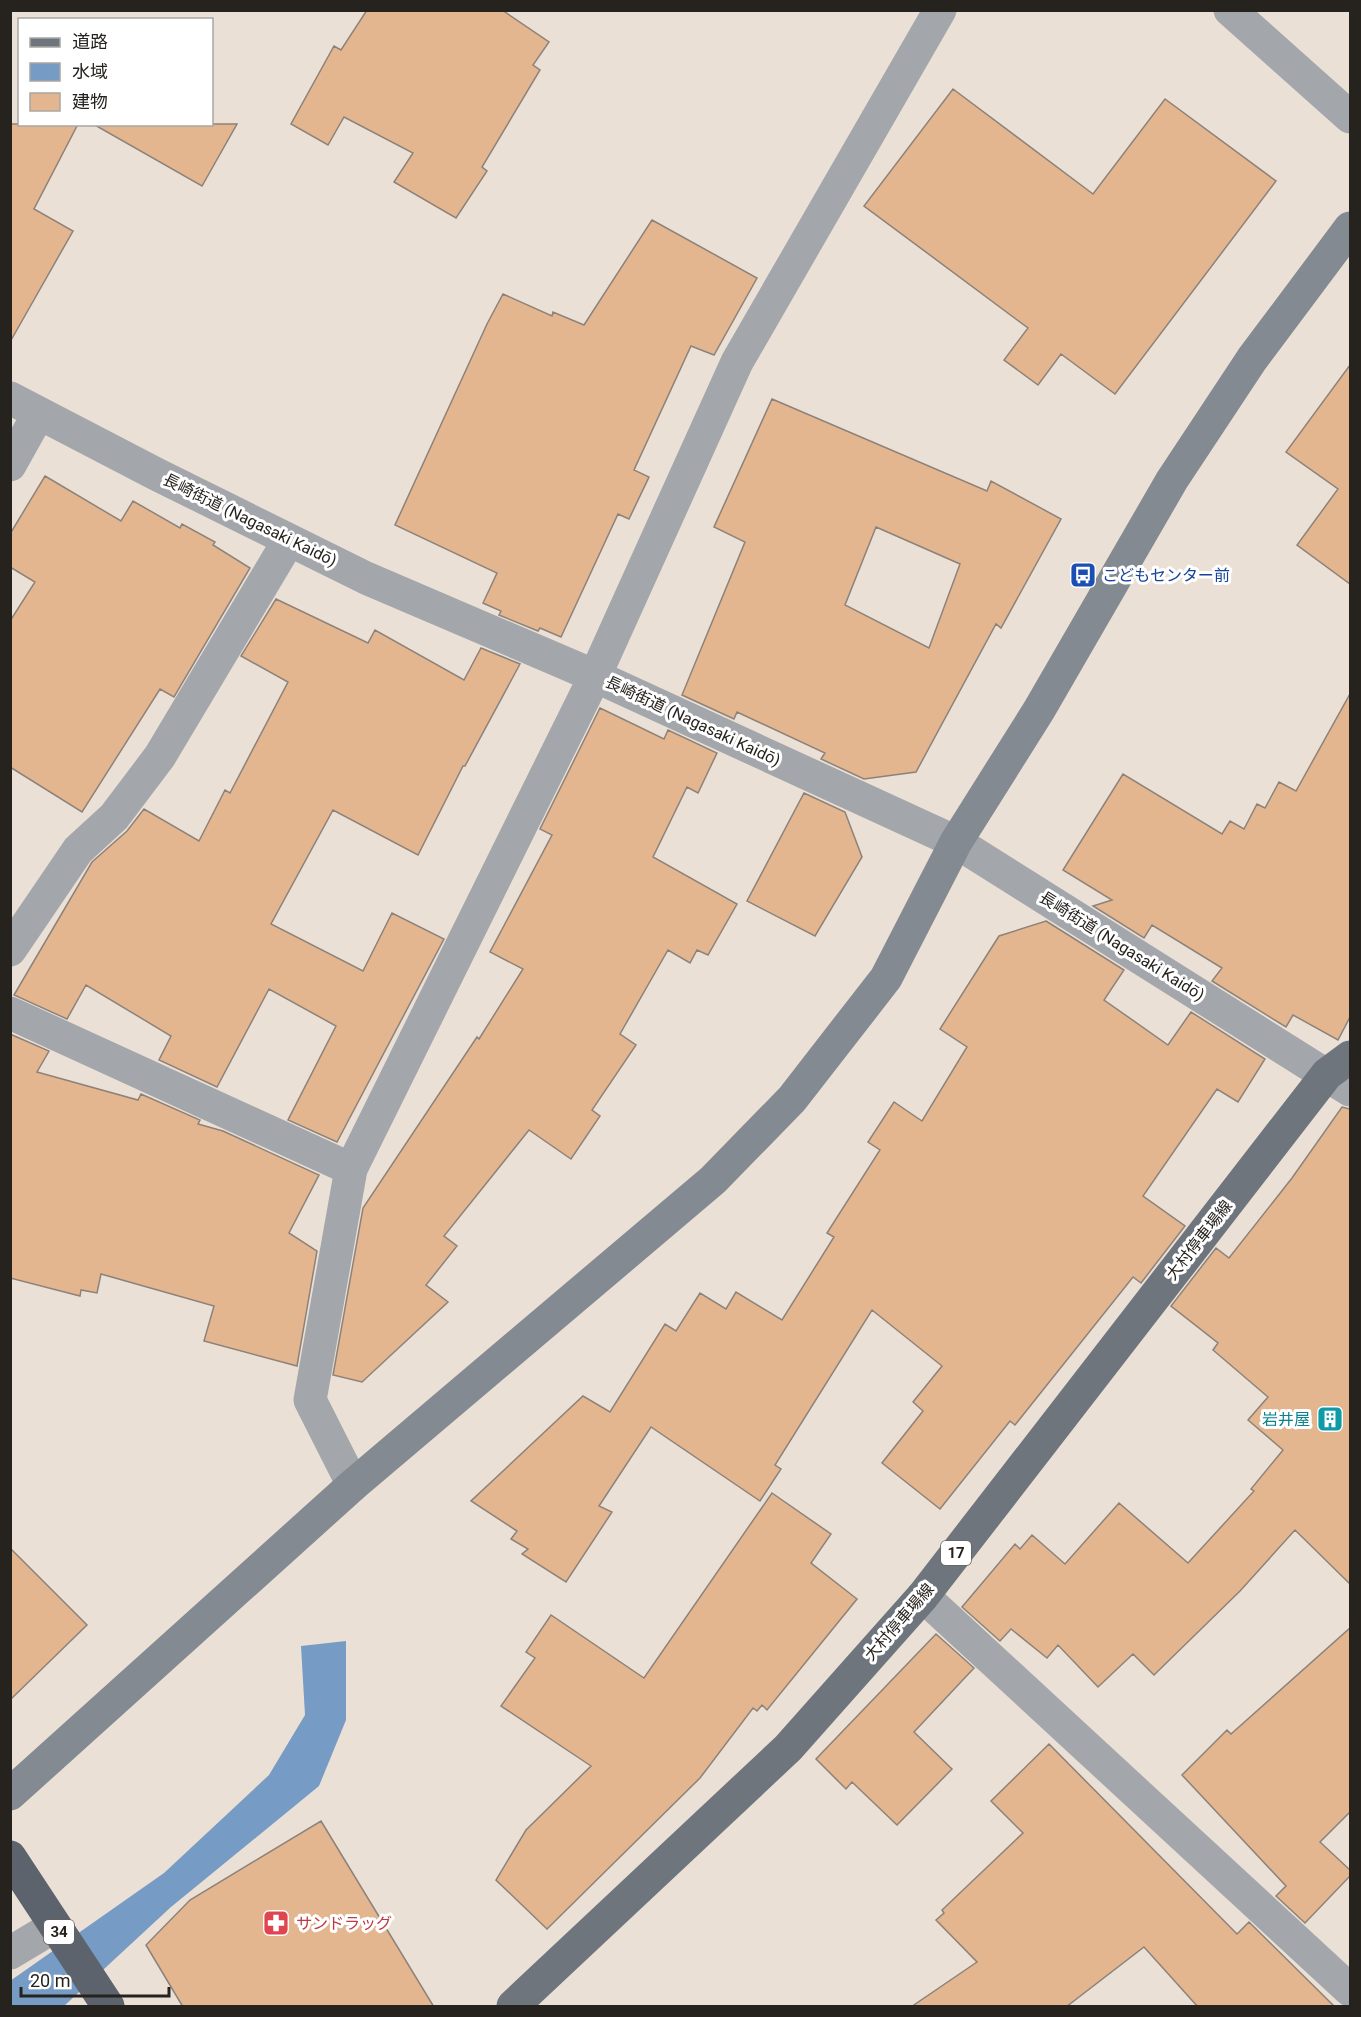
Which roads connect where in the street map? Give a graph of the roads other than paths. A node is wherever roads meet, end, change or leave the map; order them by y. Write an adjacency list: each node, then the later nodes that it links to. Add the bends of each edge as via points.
1 (940, 10): 9 (street, via 737,362)
2 (1230, 10): 3 (street)
3 (1350, 117)
4 (1350, 228): 10 (street, via 1252,359 1172,480 1039,710)
5 (10, 398): 6 (street, 長崎街道 (Nagasaki Kaidō))
6 (39, 413): 7 (street); 8 (street, 長崎街道 (Nagasaki Kaidō))
7 (10, 465)
8 (289, 540): 9 (street, 長崎街道 (Nagasaki Kaidō), via 366,578); 11 (street, via 160,756 114,817 78,850)
9 (595, 676): 10 (street, 長崎街道 (Nagasaki Kaidō)); 14 (street)
10 (956, 842): 13 (street, 長崎街道 (Nagasaki Kaidō)); 15 (street, via 886,978 792,1099 713,1180)
11 (10, 950)
12 (10, 1013): 14 (street)
13 (1343, 1074): 16 (main road, 大村停車場線 / 17)
14 (351, 1169): 15 (street, via 310,1400)
15 (353, 1485): 17 (street)
16 (923, 1596): 21 (street); 23 (main road, 大村停車場線 / 17, via 788,1748)
17 (10, 1794)
18 (10, 1857): 19 (highway, 34)
19 (55, 1926): 20 (street); 22 (highway, 34)
20 (10, 1953)
21 (1350, 1990)
22 (108, 2007)
23 (513, 2007)

